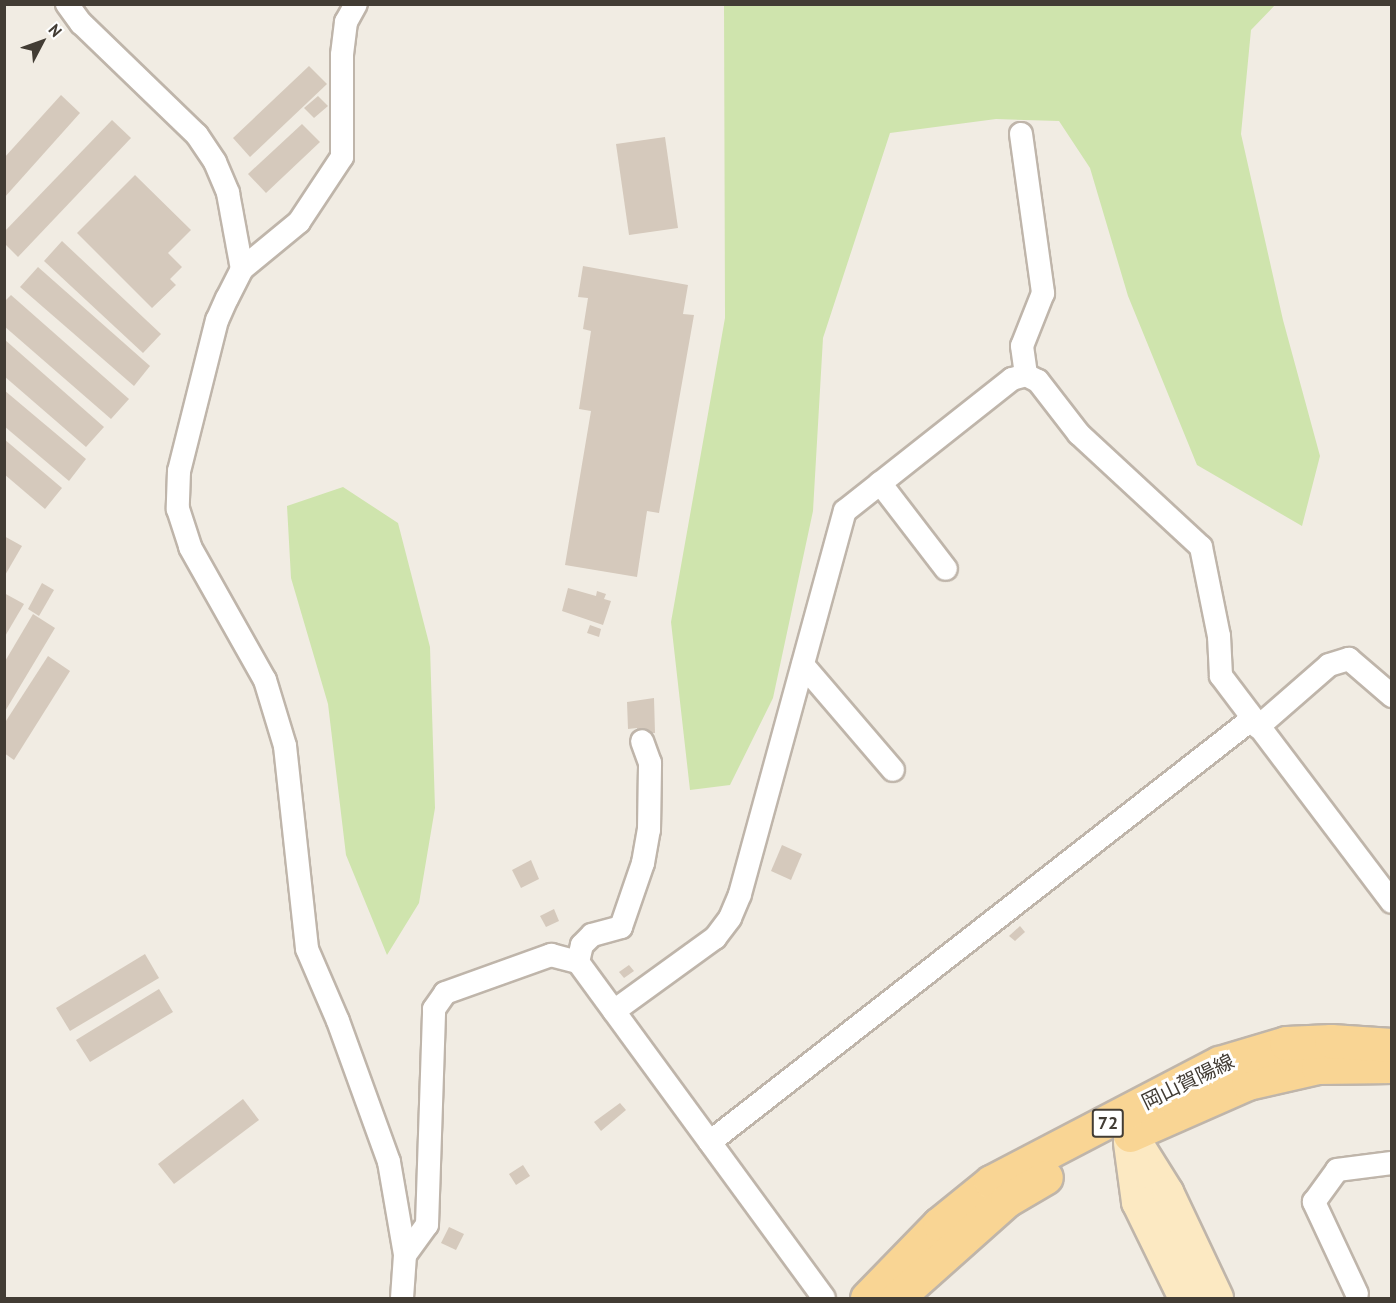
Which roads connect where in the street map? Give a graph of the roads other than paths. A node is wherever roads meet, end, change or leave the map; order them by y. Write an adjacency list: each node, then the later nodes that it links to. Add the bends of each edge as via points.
1 (67, 4): 4 (street, via 81,23 197,135 215,162 228,193)
2 (356, 4): 4 (street, via 346,22 342,55 342,158 299,222)
3 (1021, 134): 5 (street, via 1043,293 1022,346)
4 (242, 269): 21 (street, via 217,320 179,471 178,510 190,547 265,680 272,702 285,746 307,949 338,1021 388,1162)
5 (1026, 375): 6 (street, via 1012,379); 10 (street, via 1038,381 1079,435 1201,547 1219,636 1221,676)
6 (880, 483): 7 (street); 8 (street, via 845,511)
7 (946, 569)
8 (803, 665): 12 (street); 15 (street, via 730,918 715,938)
9 (1392, 696): 10 (street, via 1349,659 1329,665)
10 (1255, 723): 13 (street); 19 (street)
11 (642, 741): 14 (street, via 650,763 649,830 643,862 621,927 592,935 582,945)
12 (893, 770)
13 (1392, 902)
14 (578, 962): 15 (street); 21 (street, via 551,955 445,993 434,1009 427,1224)
15 (614, 1011): 19 (street)
16 (1392, 1045): 18 (main road, 岡山賀陽線 / 72, via 1286,1043 1218,1063)
17 (1392, 1066): 18 (main road, 岡山賀陽線 / 72, via 1318,1067 1248,1083)
18 (1125, 1126): 25 (main road, 岡山賀陽線 / 72, via 991,1182 939,1224); 26 (main road, 岡山賀陽線 / 72, via 1007,1200); 27 (street, via 1138,1202); 28 (street, via 1167,1192)
19 (710, 1142): 24 (street)
20 (1392, 1163): 22 (street, via 1337,1170 1314,1202)
21 (405, 1255): 23 (street)
22 (1357, 1294)
23 (402, 1299)
24 (824, 1299)
25 (867, 1299)
26 (897, 1299)
27 (1185, 1299)
28 (1217, 1299)

